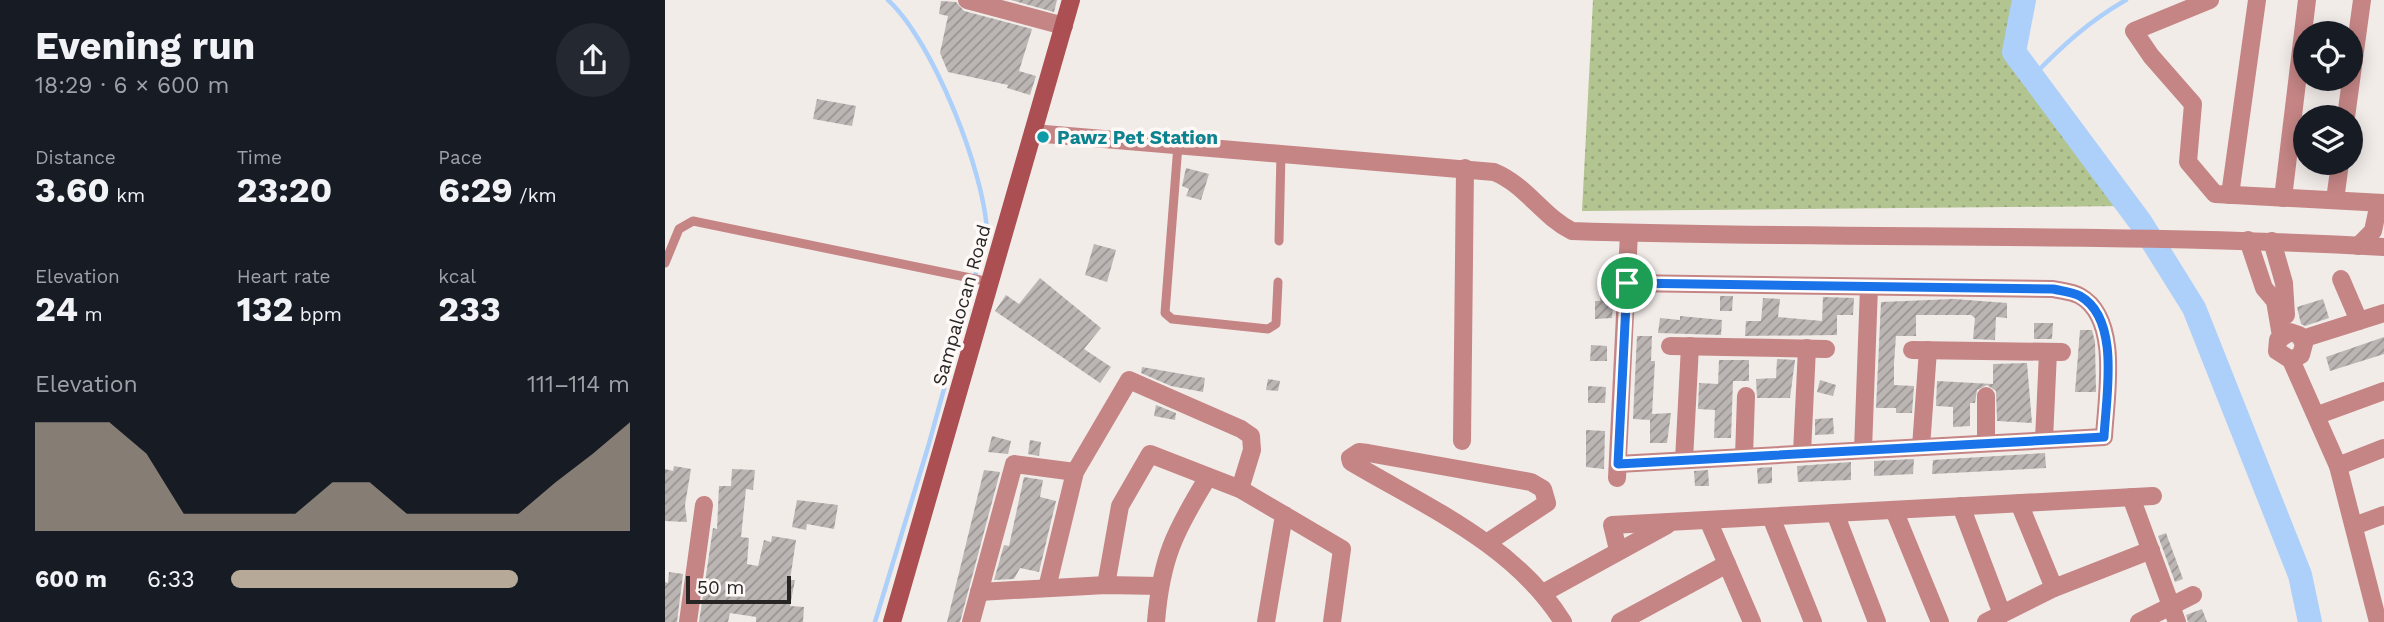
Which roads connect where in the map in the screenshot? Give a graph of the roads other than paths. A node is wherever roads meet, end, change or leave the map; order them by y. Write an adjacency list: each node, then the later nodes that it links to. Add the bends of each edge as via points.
1 (967, 0): 7 (street)
2 (1071, 0): 7 (main road, Sampalocan Road)
3 (2210, 0): 14 (street, via 2134,31 2193,104 2188,162 2215,194)
4 (2257, 0): 14 (street)
5 (2307, 0): 15 (street)
6 (2361, 0): 8 (street)
7 (1064, 26): 9 (main road, Sampalocan Road)
8 (2348, 105)
9 (1033, 133): 10 (street); 26 (main road, Sampalocan Road)
10 (1178, 145): 11 (street); 27 (lane, via 1164,313 1172,319 1268,329 1276,324)
11 (1281, 153): 12 (street); 20 (lane)
12 (1465, 168): 18 (street, via 1511,179 1553,222 1572,231); 42 (street)
13 (2338, 175): 16 (street)
14 (2230, 195): 15 (street)
15 (2283, 198): 16 (street)
16 (2335, 200): 17 (street)
17 (2381, 203): 22 (street, via 2372,232)
18 (1629, 233): 19 (street); 28 (street)
19 (2248, 240): 21 (street); 32 (street, via 2264,288)
20 (1279, 241)
21 (2272, 241): 22 (street); 32 (street, via 2284,283 2282,295)
22 (2358, 246): 23 (street)
23 (2384, 247)
24 (665, 263): 26 (lane, via 679,229 693,221)
25 (2341, 279): 31 (street)
26 (989, 282): 83 (main road, Sampalocan Road)
27 (1278, 282)
28 (1627, 283): 29 (street); 49 (street, via 1618,471)
29 (1870, 287): 41 (street, via 2053,289 2079,295 2095,308 2104,323 2107,355 2104,437); 46 (street)
30 (2384, 313): 31 (street)
31 (2359, 321): 32 (street)
32 (2291, 336): 40 (street, via 2301,355 2291,360)
33 (1669, 346): 34 (street)
34 (1690, 346): 35 (street); 49 (street)
35 (1807, 348): 36 (street); 47 (street)
36 (1825, 349)
37 (2384, 391): 40 (street)
38 (1746, 396): 48 (street)
39 (1986, 396): 43 (street)
40 (2318, 415): 50 (street)
41 (2044, 440): 43 (street); 44 (street, via 2055,352 1920,350)
42 (1462, 441)
43 (1986, 443): 44 (street)
44 (1921, 447): 46 (street)
45 (2384, 448): 50 (street)
46 (1863, 450): 47 (street)
47 (1802, 453): 48 (street)
48 (1744, 457): 49 (street)
49 (1683, 460)
50 (2338, 466): 66 (street)
51 (1076, 472): 53 (street, via 1129,380 1251,436 1252,450); 74 (street); 76 (street, via 1014,464)
52 (1208, 477): 53 (street); 71 (street, via 1150,454 1120,506); 72 (street, via 1174,533)
53 (1240, 489): 61 (street)
54 (2154, 496): 55 (street)
55 (2131, 497): 56 (street); 69 (street)
56 (2019, 503): 58 (street); 75 (street)
57 (704, 505): 82 (street)
58 (1961, 506): 59 (street); 80 (street)
59 (1894, 510): 60 (street); 92 (street)
60 (1835, 513): 63 (street); 91 (street)
61 (1284, 515): 86 (street); 87 (street, via 1342,549)
62 (2384, 515): 66 (street)
63 (1771, 517): 64 (street); 90 (street)
64 (1708, 520): 65 (street); 70 (street)
65 (1673, 522): 68 (street); 68 (street, via 1612,526)
66 (2354, 526): 73 (street)
67 (1488, 542): 67 (street, via 1547,503 1543,489 1531,482 1369,453 1359,452 1350,458); 77 (street)
68 (1618, 550): 77 (street)
69 (2151, 550): 75 (street); 79 (street)
70 (1727, 564): 81 (street); 89 (street)
71 (1106, 584): 72 (street); 74 (street)
72 (1159, 586): 85 (street)
73 (2377, 586): 94 (street)
74 (1047, 588): 76 (street)
75 (2054, 588): 80 (street)
76 (979, 592): 84 (street)
77 (1545, 593): 88 (street)
78 (2193, 595): 79 (street)
79 (2174, 614): 93 (street)
80 (1994, 618)
81 (1748, 620)
82 (688, 622)
83 (892, 622)
84 (971, 622)
85 (1156, 622)
86 (1266, 622)
87 (1332, 622)
88 (1563, 622)
89 (1620, 622)
90 (1813, 622)
91 (1877, 622)
92 (1940, 622)
93 (2140, 622)
94 (2378, 622)

